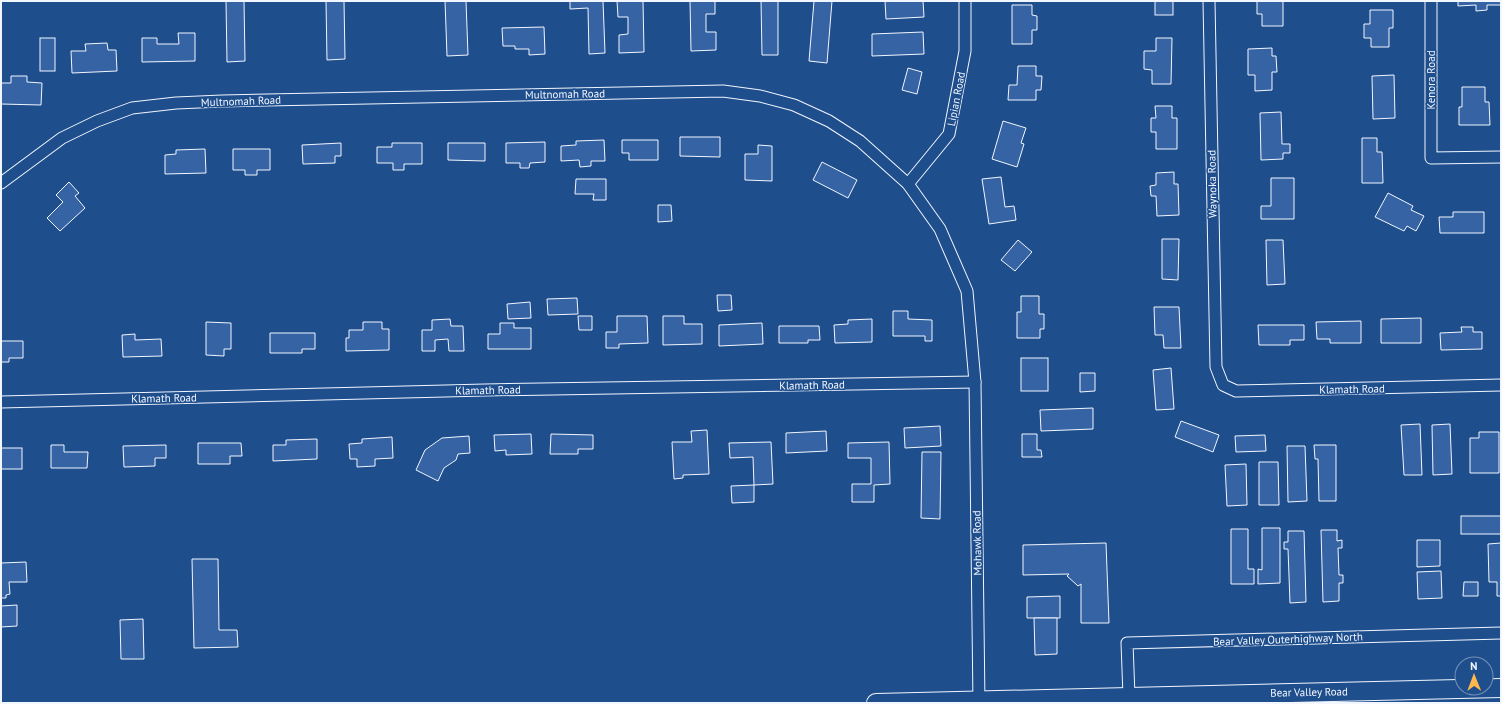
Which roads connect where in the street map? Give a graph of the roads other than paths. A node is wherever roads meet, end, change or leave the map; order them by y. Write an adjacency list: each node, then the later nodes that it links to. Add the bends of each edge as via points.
1 (965, 1): 6 (street, Lipian Road, via 965,50 949,134)
2 (1208, 1): 7 (street, Waynoka Road)
3 (1431, 1): 4 (street, Kenora Road, via 1431,158)
4 (1501, 157)
5 (1, 183): 6 (street, Multnomah Road, via 62,138 132,108 222,101 723,91 760,96 794,105 829,122 860,141)
6 (908, 184): 8 (street, Multnomah Road, via 940,229 967,291)
7 (1216, 367): 9 (street, Klamath Road, via 1224,385 1236,391)
8 (975, 382): 10 (street, Klamath Road, via 477,390); 14 (street, Mohawk Road)
9 (1501, 385)
10 (1, 402)
11 (1501, 633): 13 (street, Bear Valley Outerhighway North, via 1127,643)
12 (1501, 688): 13 (main road, Bear Valley Road)
13 (1129, 696): 14 (main road, Bear Valley Road)
14 (980, 702): 15 (main road, Bear Valley Road)
15 (876, 703)

